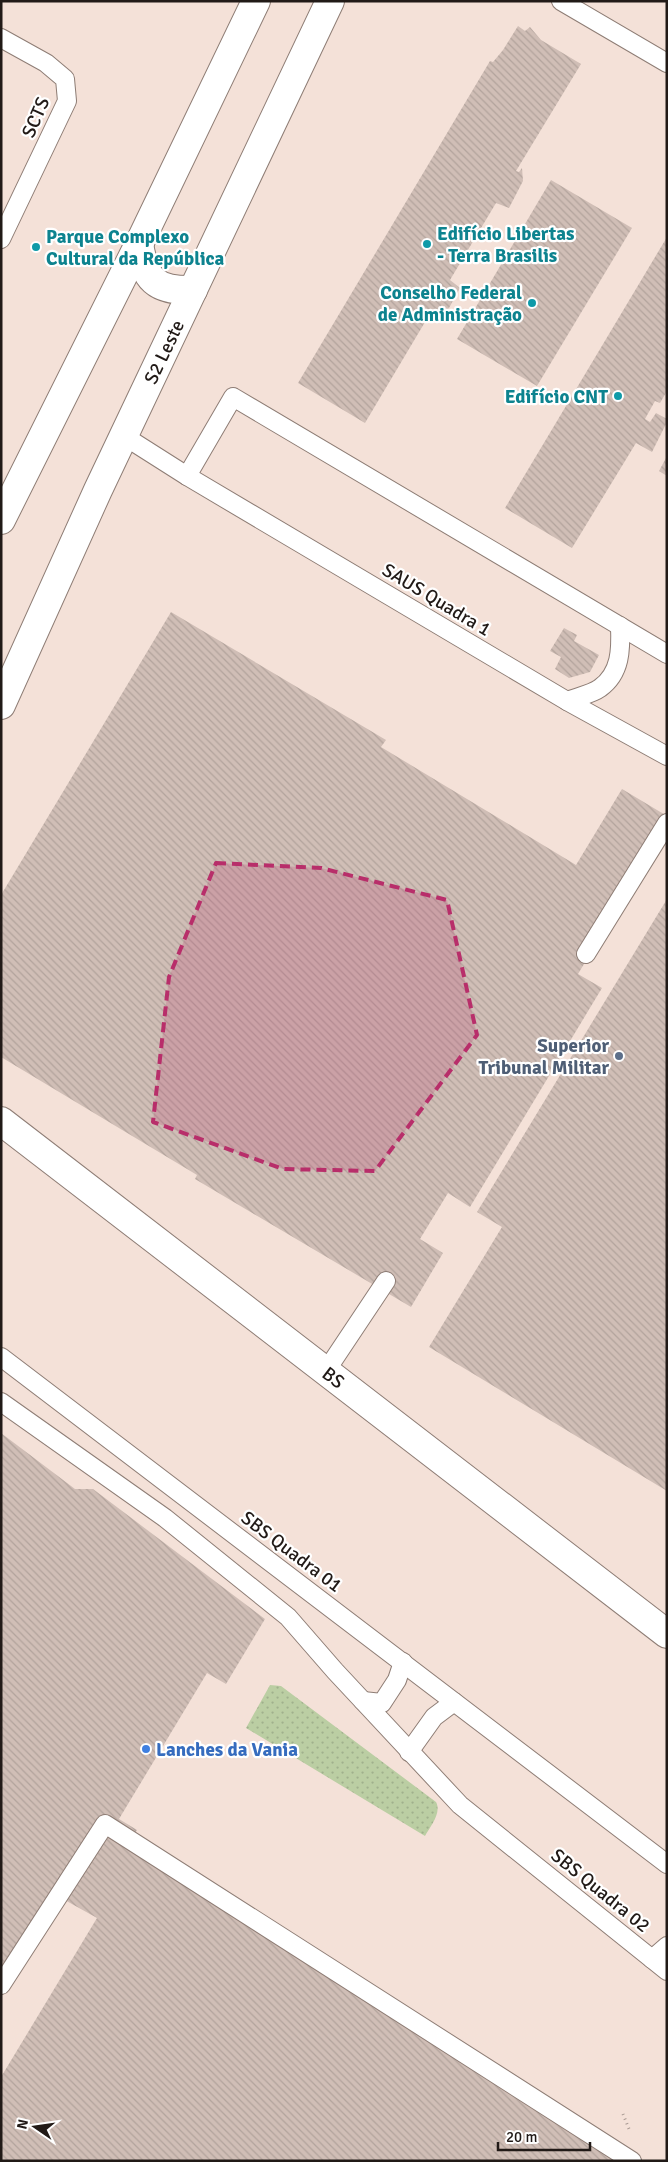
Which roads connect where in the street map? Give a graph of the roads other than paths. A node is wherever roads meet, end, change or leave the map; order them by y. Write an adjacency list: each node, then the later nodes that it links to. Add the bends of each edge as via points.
1 (256, 1): 7 (main road)
2 (330, 1): 8 (main road, S2 Leste)
3 (561, 1): 5 (lane)
4 (1, 38): 6 (lane, SCTS, via 46,63 64,79 68,101)
5 (667, 63)
6 (1, 239)
7 (139, 244): 8 (main road, via 143,266 153,282 173,290); 11 (main road)
8 (192, 290): 9 (main road, S2 Leste)
9 (124, 436): 10 (lane, SAUS Quadra 1); 15 (main road, S2 Leste)
10 (187, 476): 12 (lane, via 233,397); 14 (lane, SAUS Quadra 1)
11 (1, 520)
12 (620, 626): 13 (lane); 14 (lane, via 622,652 615,670 601,688)
13 (667, 654)
14 (567, 701): 16 (lane, SAUS Quadra 1)
15 (1, 705)
16 (667, 756)
17 (667, 823): 18 (lane)
18 (586, 954)
19 (1, 1121): 22 (main road, BS)
20 (386, 1281): 22 (lane)
21 (1, 1356): 25 (lane, SBS Quadra 01)
22 (326, 1371): 24 (main road, BS)
23 (1, 1402): 26 (lane, via 165,1518 258,1591 288,1617)
24 (667, 1634)
25 (403, 1662): 26 (lane, via 397,1680 382,1703); 27 (lane, SBS Quadra 01)
26 (362, 1701): 28 (lane)
27 (454, 1702): 28 (lane, via 434,1717); 29 (lane, SBS Quadra 01)
28 (410, 1752): 31 (lane, SBS Quadra 02, via 460,1805)
29 (667, 1864)
30 (667, 1946): 31 (lane)
31 (652, 1959): 32 (lane, SBS Quadra 02)
32 (667, 1971)
33 (1, 1985): 34 (lane, via 105,1824)
34 (632, 2161)

